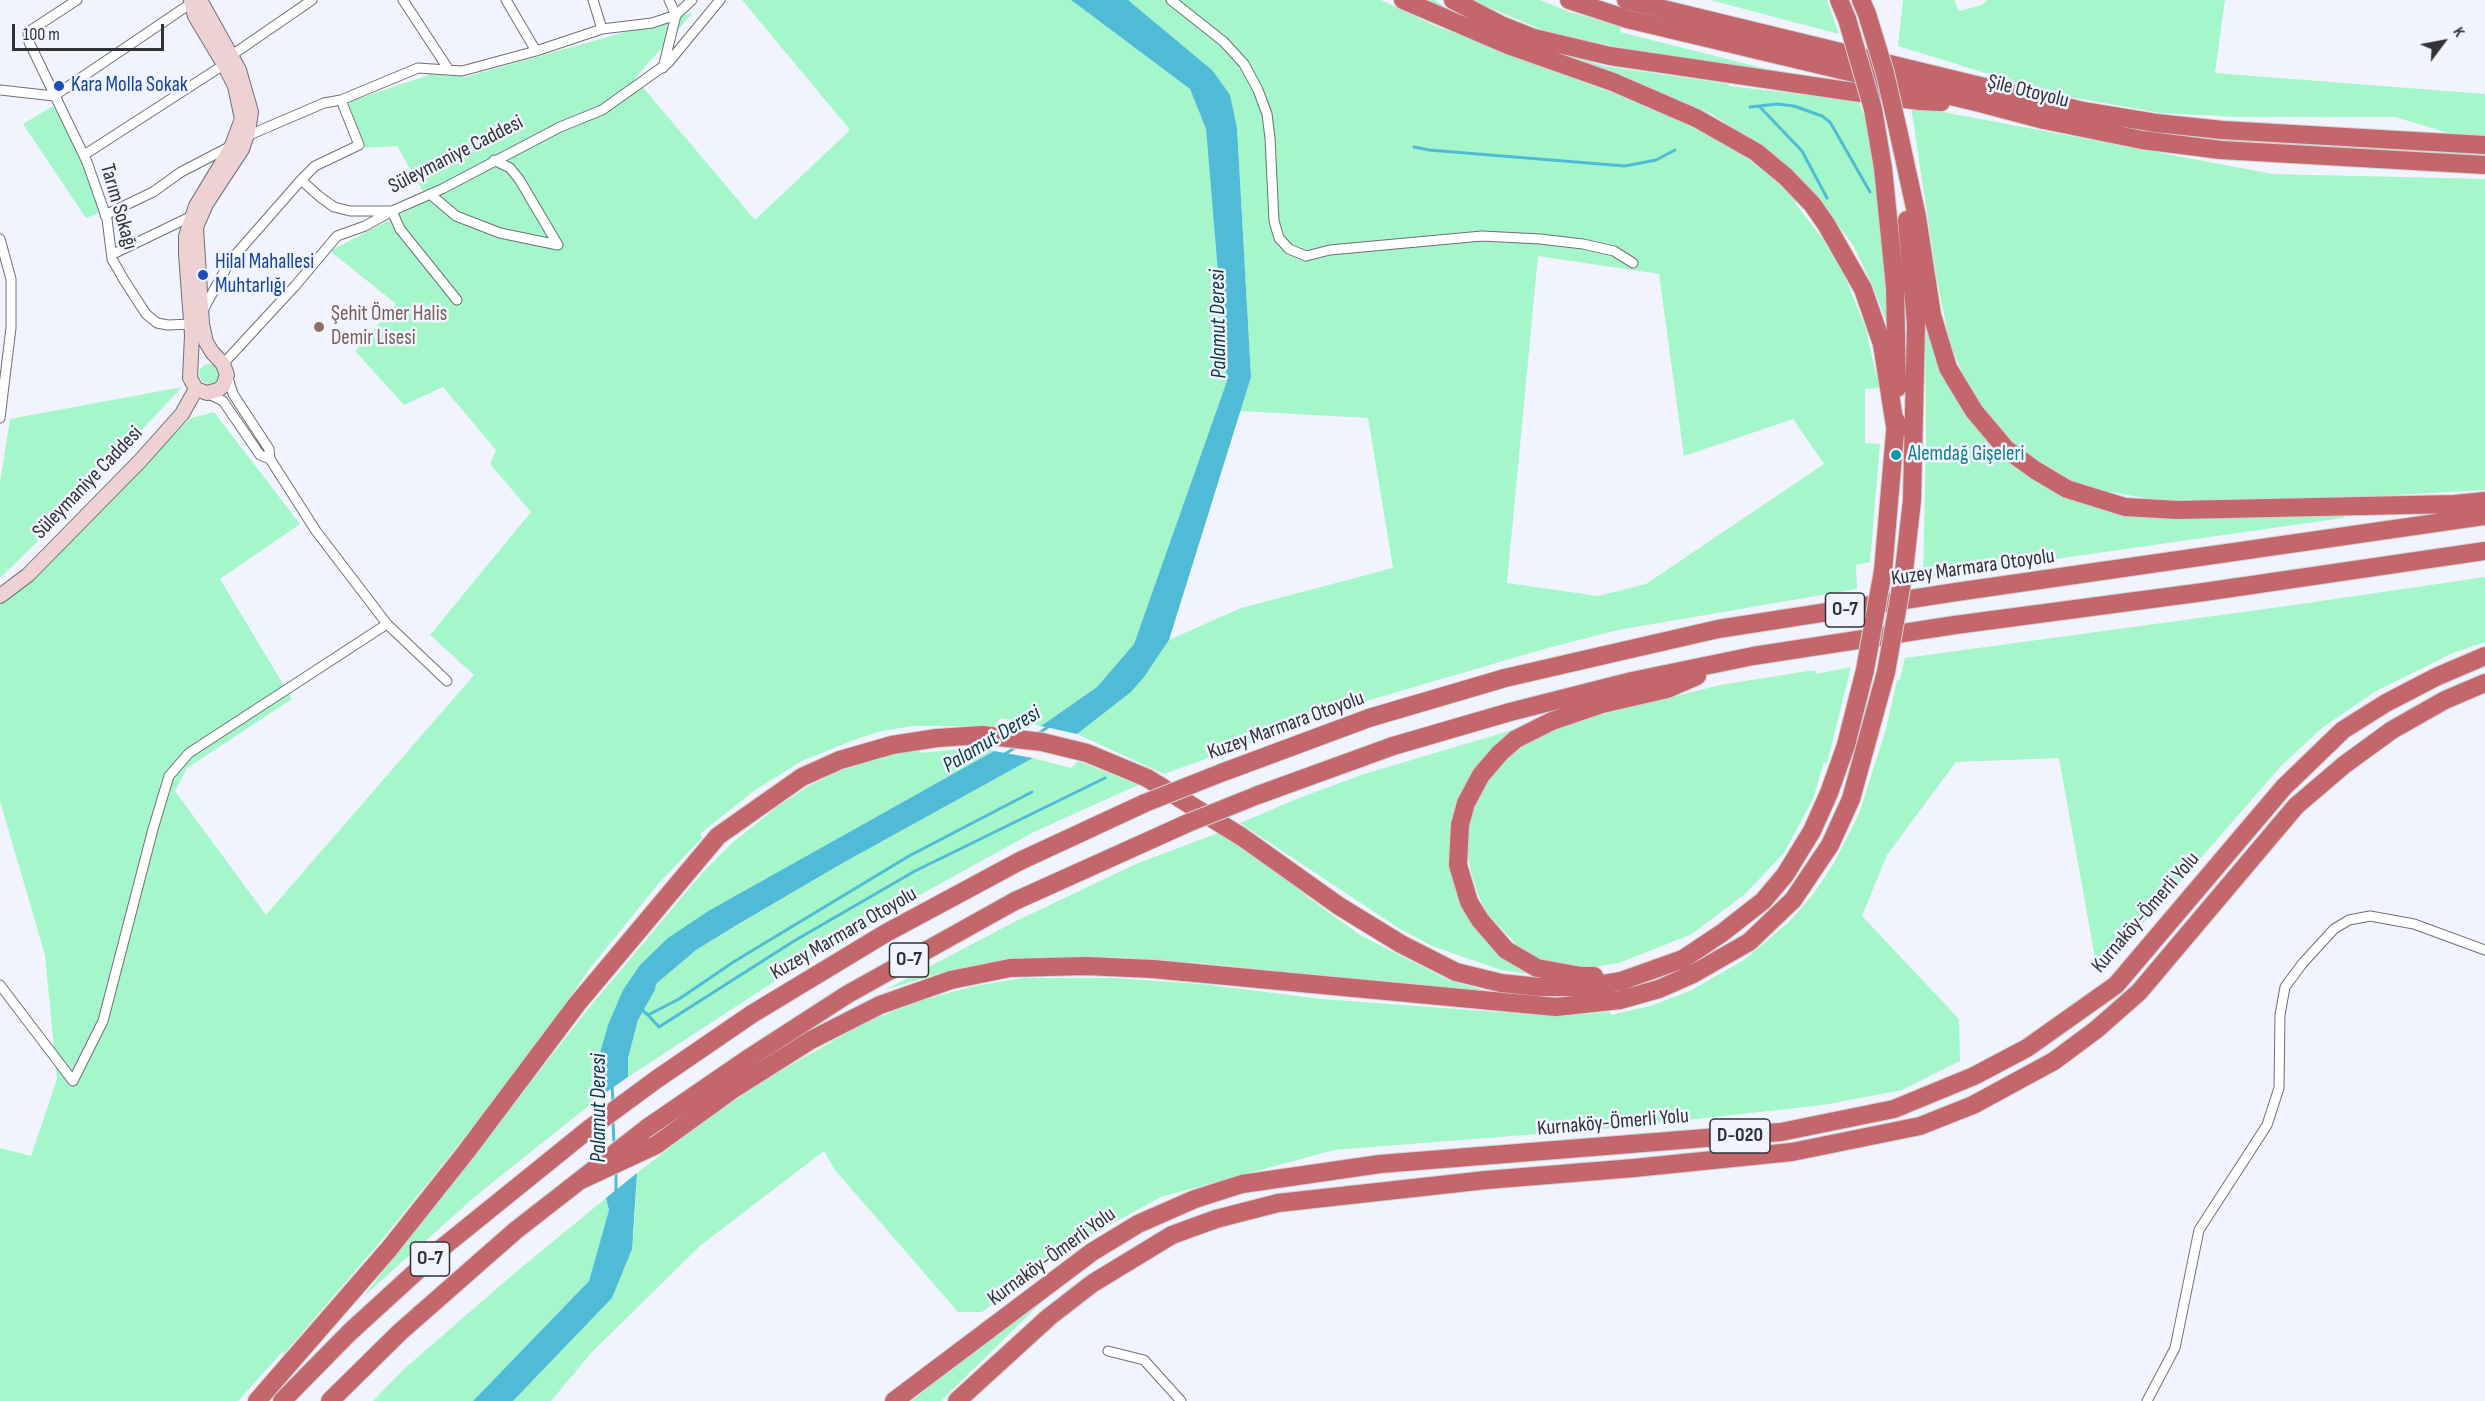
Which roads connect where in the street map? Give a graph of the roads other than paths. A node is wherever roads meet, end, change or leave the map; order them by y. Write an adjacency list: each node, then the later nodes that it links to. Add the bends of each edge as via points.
1 (77, 0): 24 (street, Tarım Sokağı, via 28,32)
2 (312, 0): 20 (street)
3 (403, 0): 22 (street)
4 (507, 0): 19 (street)
5 (593, 0): 18 (street)
6 (669, 0): 17 (street)
7 (692, 0): 17 (street)
8 (720, 0): 21 (street, Süleymaniye Caddesi)
9 (1171, 0): 41 (street, via 1224,42 1244,63 1258,90 1270,138 1274,221 1279,238 1289,249 1306,256 1330,250 1482,236 1540,238 1614,251)
10 (1403, 0): 51 (highway, via 1499,42 1613,82 1696,117 1756,152 1786,177 1826,224 1863,289 1882,345)
11 (1453, 0): 26 (highway, via 1534,38 1610,56 1920,101)
12 (1569, 0): 26 (highway, Şile Otoyolu, via 1627,18)
13 (1626, 0): 30 (highway, Şile Otoyolu, via 2083,111 2222,130)
14 (1839, 0): 51 (highway, bridge, via 1873,109 1883,168 1895,287)
15 (194, 1): 20 (street); 24 (street)
16 (1864, 5): 27 (highway, bridge)
17 (676, 15): 18 (street, via 652,23); 21 (street)
18 (602, 29): 19 (street)
19 (536, 51): 22 (street, via 462,71)
20 (228, 60): 28 (street, via 242,79 252,111); 29 (street, via 242,119); 31 (street)
21 (663, 68): 32 (street, Süleymaniye Caddesi, via 602,110)
22 (448, 70): 25 (street, via 418,68)
23 (0, 89): 24 (street)
24 (54, 96): 31 (street, Tarım Sokağı)
25 (341, 100): 28 (street, via 324,103); 34 (street, via 359,145 315,166)
26 (1980, 103): 33 (highway, Şile Otoyolu, via 2104,134 2221,150)
27 (1898, 130): 53 (highway, via 1932,315 1948,368 1974,411 2007,449 2035,470 2067,489 2125,507 2187,510); 65 (highway, bridge, via 1916,324 1912,500 1886,672 1851,799 1830,845 1793,900 1749,942 1659,989 1620,1000 1556,1007 1153,969 1010,968 951,980 880,1005 811,1040)
28 (247, 136): 29 (street); 43 (street, via 196,227)
29 (233, 144): 37 (street, via 153,192); 38 (street)
30 (2485, 145)
31 (84, 155): 37 (street, Tarım Sokağı)
32 (494, 160): 35 (street, Süleymaniye Caddesi); 35 (street, via 510,168 519,179 558,245 500,233 456,216)
33 (2485, 165)
34 (301, 180): 36 (street, via 334,207); 43 (street, via 230,261)
35 (430, 194): 36 (street, Süleymaniye Caddesi)
36 (392, 211): 42 (street, via 399,229); 47 (street, Süleymaniye Caddesi, via 337,236)
37 (105, 215): 40 (street, Tarım Sokağı)
38 (192, 216): 40 (street); 43 (street, via 186,254)
39 (0, 239): 45 (street, via 11,279)
40 (113, 254): 43 (street, Tarım Sokağı, via 124,280 146,314 157,323 168,326)
41 (1634, 263)
42 (457, 300)
43 (196, 319): 46 (street); 47 (street)
44 (0, 326): 45 (street)
45 (11, 328): 48 (street)
46 (191, 366): 47 (street, via 207,355); 49 (street, via 190,378)
47 (223, 366): 49 (street, via 225,381 218,390); 52 (street, via 233,394 269,449)
48 (2, 389): 50 (street)
49 (202, 391): 52 (street, via 223,401 260,455); 56 (street, Süleymaniye Caddesi, via 140,461 28,575)
50 (0, 418)
51 (1896, 432): 63 (highway, bridge, via 1883,571 1864,670 1846,745 1812,831 1785,875 1763,901 1683,959)
52 (270, 459): 57 (street, via 316,531)
53 (2485, 501)
54 (2485, 516): 68 (highway, Kuzey Marmara Otoyolu / O-7, bridge, via 1718,629 1505,678 1369,718 1145,803 1020,861 886,933 752,1014 657,1079 443,1248 350,1332)
55 (2485, 551): 58 (highway, O-7)
56 (0, 596)
57 (387, 624): 60 (street); 64 (street, via 189,753 169,777 103,1021 74,1081)
58 (1753, 656): 63 (highway, via 1667,689 1552,721 1516,739 1481,775 1466,803 1458,848 1462,883 1468,902 1506,950 1537,968 1581,976); 65 (highway, O-7, bridge, via 1632,681 1393,746 1188,823 1015,901 848,994 749,1058)
59 (2485, 656): 70 (highway, Kurnaköy-Ömerli Yolu / D-020, via 2416,687 2343,730 2284,787 2116,985 2026,1048 1974,1076 1894,1109 1781,1132 1380,1164 1242,1184 1138,1224 1092,1252)
60 (447, 681)
61 (2485, 683): 71 (highway, D-020, via 2392,730 2344,765 2296,806 2139,992 2054,1061 1973,1105 1920,1126 1792,1152 1278,1203 1216,1219 1172,1235 1093,1283 1049,1317)
62 (2485, 950): 73 (street, via 2414,924 2370,916 2349,920 2334,929 2296,972 2285,987 2280,1015 2279,1088 2267,1125 2199,1230 2175,1348)
63 (1655, 970): 67 (highway, via 1585,987 1501,983 1456,972 1339,906 1242,837 1147,778 1087,753 1042,742 982,735 892,745 840,760 802,777 718,836 577,1004 389,1249)
64 (0, 985)
65 (652, 1136): 69 (highway, O-7, via 581,1180 515,1231 400,1332)
66 (1108, 1351): 72 (street, via 1144,1360)
67 (256, 1401)
68 (282, 1401)
69 (330, 1401)
70 (894, 1401)
71 (957, 1401)
72 (1181, 1401)
73 (2147, 1401)

